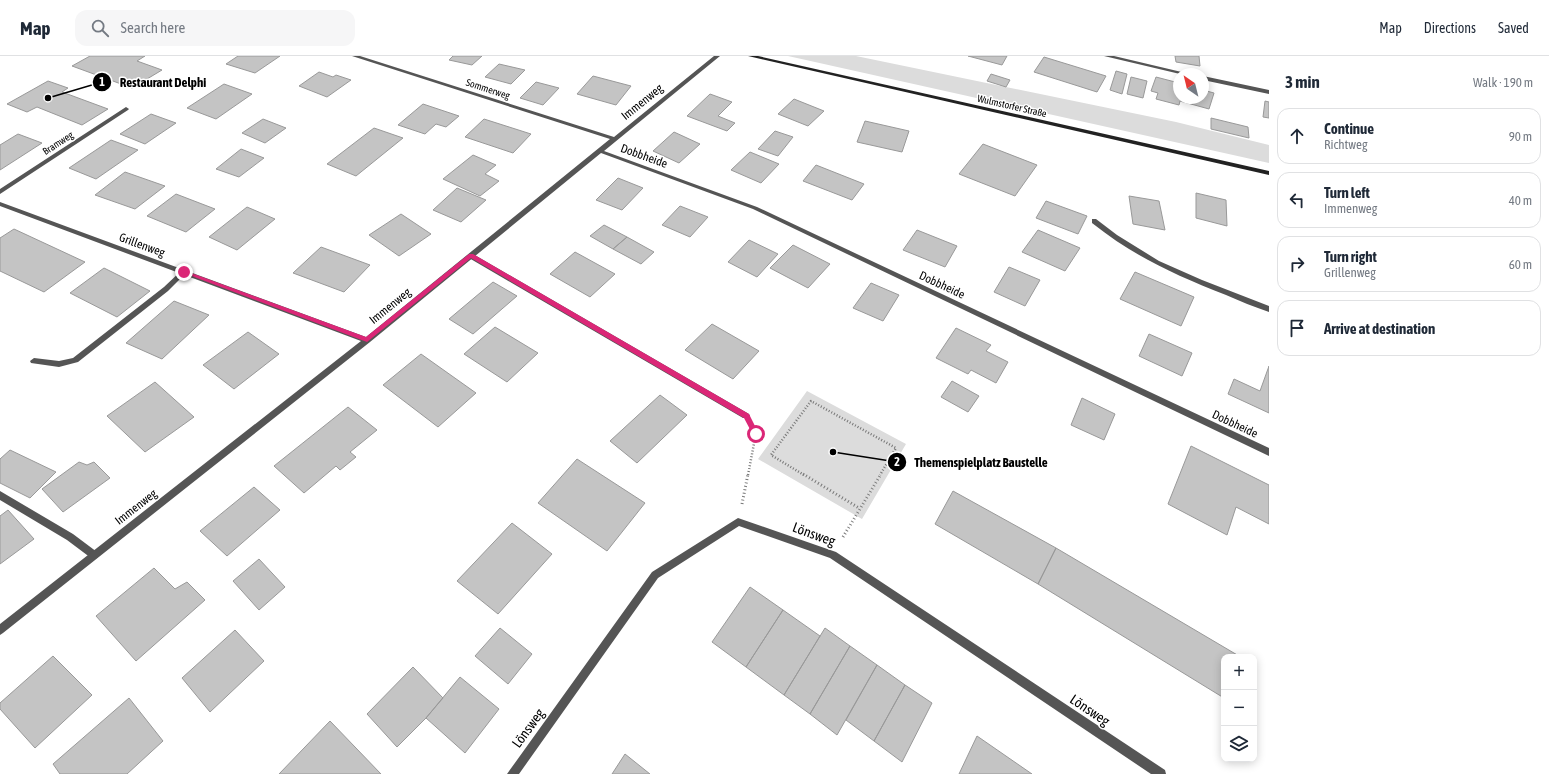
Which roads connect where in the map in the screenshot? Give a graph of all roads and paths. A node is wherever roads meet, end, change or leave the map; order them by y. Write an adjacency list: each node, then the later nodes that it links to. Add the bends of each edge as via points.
1 (355, 56): 9 (street, Sommerweg)
2 (717, 56): 9 (street, Immenweg)
3 (751, 56): 11 (main road, Wulmstorfer Straße)
4 (1107, 56): 5 (street)
5 (1173, 71)
6 (1209, 79): 7 (street)
7 (1269, 92)
8 (126, 109): 12 (street, Bramweg)
9 (615, 139): 10 (street, Immenweg)
10 (600, 151): 15 (street, Immenweg); 21 (street, Dobbheide, via 755,208)
11 (1269, 173)
12 (0, 192)
13 (0, 204): 16 (street, Grillenweg)
14 (1094, 221): 17 (street, via 1120,242 1160,265)
15 (471, 256): 18 (street, Immenweg); 20 (street)
16 (184, 272): 18 (street, Grillenweg); 19 (street, via 75,360 59,364)
17 (1269, 310)
18 (367, 340): 25 (street, Immenweg)
19 (34, 360)
20 (746, 416): 24 (path, via 756,434)
21 (1269, 452)
22 (0, 495): 25 (street, via 70,537)
23 (859, 508): 23 (path, via 896,448 811,401 771,455); 26 (path)
24 (738, 522): 26 (street, Lönsweg); 28 (street, Lönsweg, via 655,575)
25 (94, 555): 27 (street, Immenweg)
26 (833, 555): 29 (street, Lönsweg)
27 (0, 630)
28 (512, 774)
29 (1161, 774)

